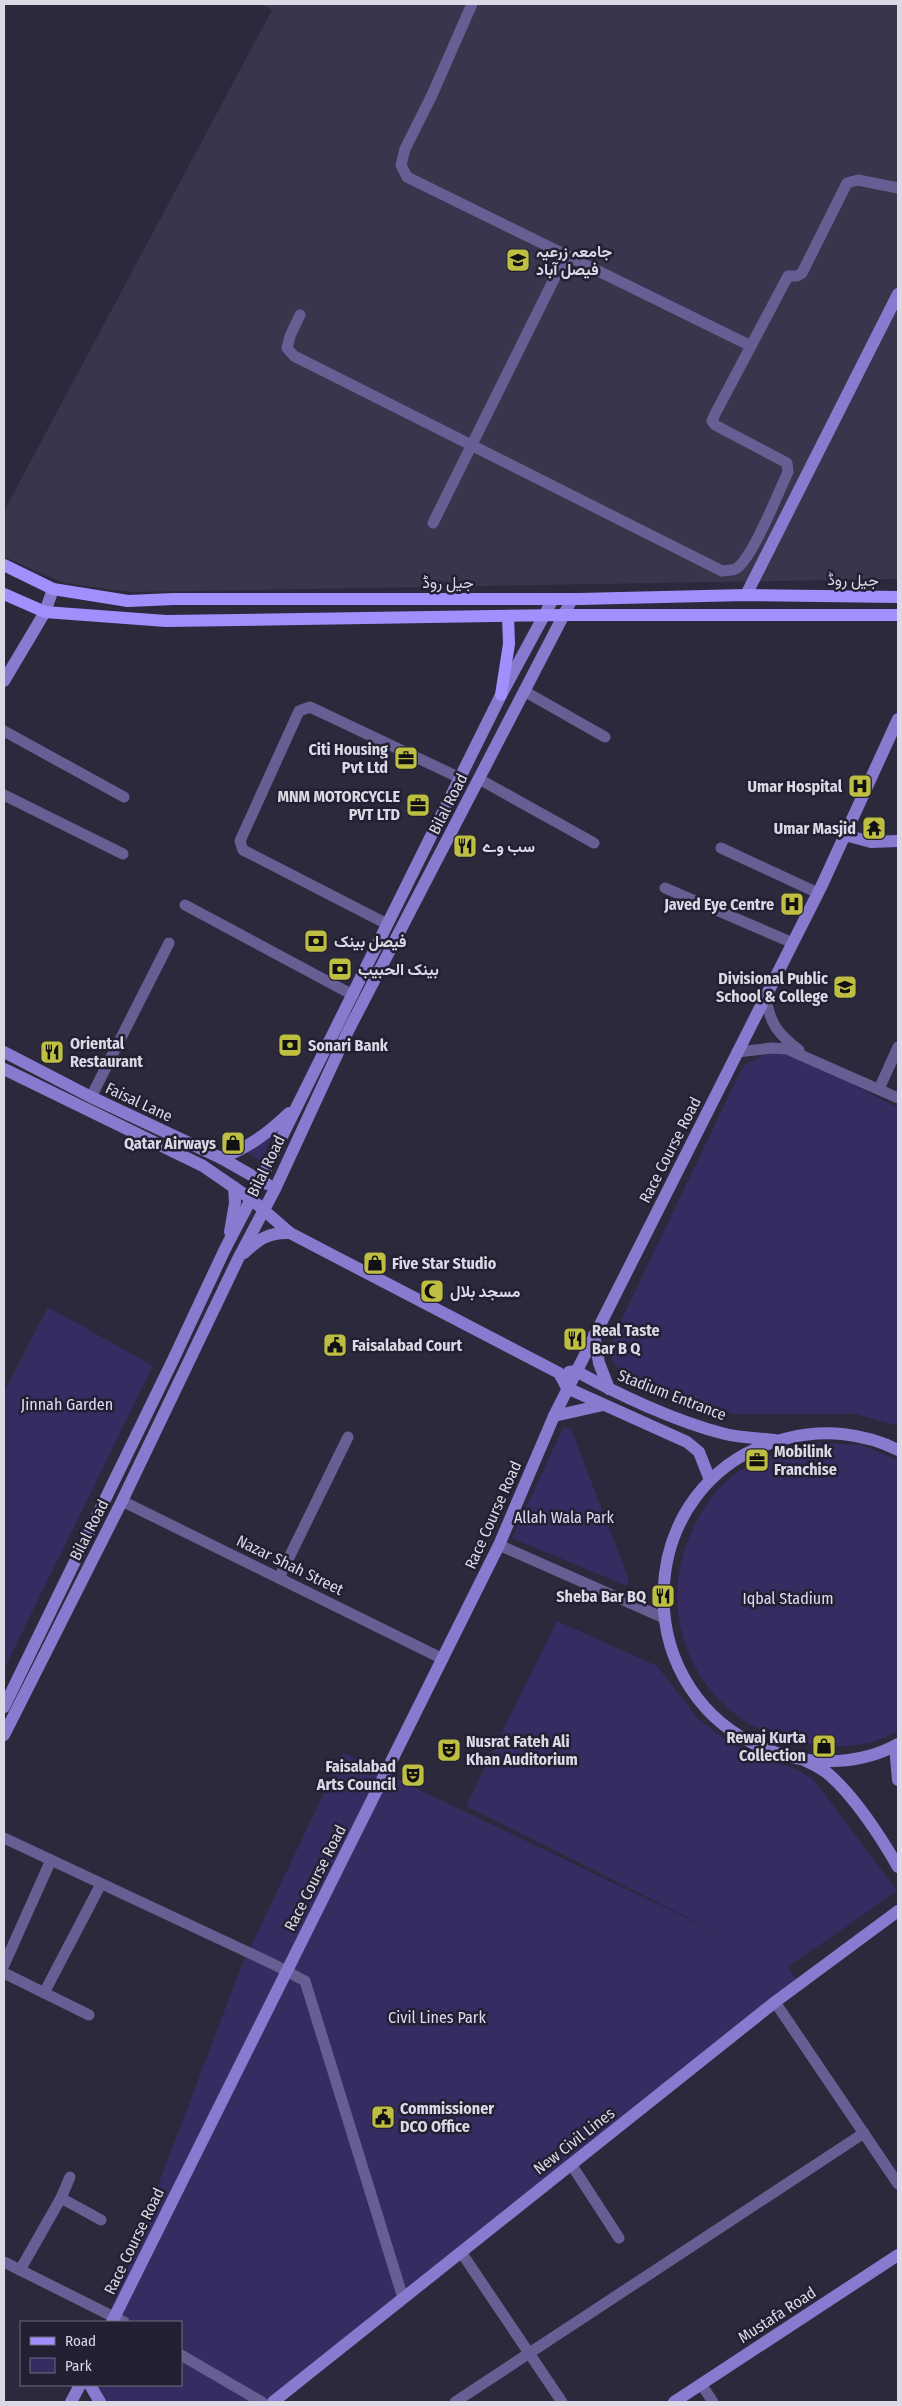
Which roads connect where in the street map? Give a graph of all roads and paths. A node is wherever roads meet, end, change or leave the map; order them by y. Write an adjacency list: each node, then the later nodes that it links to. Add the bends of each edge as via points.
1 (472, 4): 3 (street, via 405,149 401,165 407,177)
2 (898, 188): 6 (street, via 858,180 848,183 802,273 788,276)
3 (566, 255): 6 (street); 7 (street)
4 (898, 294): 12 (street)
5 (300, 315): 7 (street, via 288,348 294,356)
6 (751, 346): 7 (street, via 712,421 783,458 788,463 788,472 744,561 735,569 722,571)
7 (472, 446): 8 (street)
8 (433, 523)
9 (4, 565): 10 (main road, جیل روڈ)
10 (53, 589): 14 (main road, جیل روڈ, via 128,601); 16 (street)
11 (4, 594): 16 (main road)
12 (746, 595): 13 (main road, جیل روڈ); 15 (main road, جیل روڈ)
13 (898, 597)
14 (553, 598): 15 (main road, جیل روڈ); 20 (street, Bilal Road)
15 (572, 598): 17 (street, Bilal Road)
16 (45, 612): 19 (main road, via 166,621); 21 (street)
17 (563, 615): 18 (main road); 20 (main road); 22 (street, Bilal Road)
18 (898, 615)
19 (508, 616): 20 (main road); 23 (main road, via 509,644)
20 (542, 616): 23 (street, Bilal Road)
21 (4, 681)
22 (524, 691): 26 (street); 28 (street, Bilal Road)
23 (501, 695): 27 (street, Bilal Road)
24 (898, 719): 31 (street, Race Course Road)
25 (4, 732): 30 (street)
26 (605, 737)
27 (460, 778): 39 (street, Bilal Road); 39 (street, via 310,707 299,711 240,846)
28 (479, 779): 33 (street); 56 (street, Bilal Road, via 348,1031)
29 (4, 795): 35 (street)
30 (124, 797)
31 (845, 835): 32 (street, via 871,842); 37 (street, Race Course Road)
32 (898, 841)
33 (594, 843)
34 (721, 848): 37 (street)
35 (123, 854)
36 (665, 888): 41 (street)
37 (818, 893): 41 (street, Race Course Road)
38 (185, 905): 42 (street)
39 (387, 924): 42 (street, Bilal Road)
40 (169, 943): 50 (street)
41 (793, 943): 43 (street, Race Course Road)
42 (353, 995): 52 (street, Bilal Road)
43 (766, 998): 46 (street, Race Course Road); 47 (street, via 769,1017 778,1031)
44 (898, 1047): 49 (street)
45 (4, 1052): 50 (street, Faisal Lane)
46 (737, 1052): 47 (street, via 772,1048); 62 (street, Race Course Road)
47 (806, 1056): 49 (street)
48 (4, 1069): 55 (street, Faisal Lane, via 203,1166)
49 (879, 1089): 51 (street)
50 (91, 1097): 53 (street, Faisal Lane)
51 (898, 1098)
52 (296, 1108): 53 (street, via 255,1142); 54 (street, Bilal Road)
53 (221, 1158): 54 (street, Faisal Lane)
54 (260, 1180): 56 (street, Faisal Lane); 57 (street, Bilal Road)
55 (234, 1187): 57 (street, Faisal Lane); 60 (street, via 235,1203)
56 (275, 1189): 58 (street, Bilal Road)
57 (252, 1199): 58 (street, Faisal Lane); 60 (street, Bilal Road)
58 (263, 1211): 59 (street, Faisal Lane); 61 (street, Bilal Road)
59 (290, 1233): 61 (street, via 266,1236); 64 (street, Faisal Lane)
60 (225, 1249): 78 (street, Bilal Road)
61 (238, 1259): 73 (street, Bilal Road)
62 (594, 1335): 63 (street, Race Course Road); 66 (street, via 599,1363)
63 (576, 1371): 64 (street); 65 (street, Race Course Road); 66 (street, Stadium Entrance)
64 (559, 1373): 65 (street)
65 (568, 1388): 67 (street); 68 (street, Race Course Road)
66 (609, 1389): 70 (street, Stadium Entrance, via 726,1434)
67 (603, 1405): 68 (street); 72 (street, via 694,1447)
68 (554, 1416): 74 (street, Race Course Road)
69 (348, 1437): 75 (street)
70 (776, 1440): 71 (street, via 825,1433 873,1440); 72 (street, via 750,1451)
71 (898, 1450)
72 (710, 1480): 76 (street, via 685,1513 671,1545 663,1578)
73 (122, 1501): 75 (street, Nazar Shah Street); 79 (street, Bilal Road)
74 (499, 1545): 76 (street); 77 (street, Race Course Road)
75 (279, 1578): 77 (street, Nazar Shah Street)
76 (664, 1618): 81 (street, via 667,1637 682,1674 718,1720 767,1750)
77 (443, 1659): 89 (street, Race Course Road)
78 (4, 1708)
79 (4, 1734)
80 (896, 1745): 81 (street, via 843,1760); 82 (street)
81 (805, 1760): 85 (street, via 826,1772 846,1793 880,1836)
82 (898, 1780)
83 (4, 1838): 84 (street)
84 (51, 1860): 86 (street); 88 (street)
85 (898, 1867)
86 (101, 1884): 89 (street); 91 (street)
87 (898, 1911): 92 (street, New Civil Lines)
88 (4, 1965)
89 (287, 1972): 105 (street, via 305,1981); 106 (street, Race Course Road)
90 (4, 1973): 91 (street)
91 (44, 1993): 93 (street)
92 (775, 2002): 94 (street); 95 (street, New Civil Lines)
93 (89, 2015)
94 (864, 2133): 97 (street); 107 (street)
95 (571, 2164): 100 (street); 101 (street, New Civil Lines)
96 (70, 2177): 98 (street)
97 (898, 2184)
98 (61, 2198): 99 (street); 104 (street)
99 (101, 2220)
100 (619, 2238)
101 (461, 2252): 105 (street, New Civil Lines); 107 (street)
102 (898, 2255): 109 (street, Mustafa Road)
103 (4, 2262): 104 (street)
104 (20, 2270): 106 (street)
105 (403, 2298): 115 (street, New Civil Lines)
106 (117, 2320)
107 (528, 2354): 116 (street); 117 (street)
108 (182, 2356): 114 (street)
109 (701, 2384): 118 (street, Mustafa Road); 119 (street)
110 (79, 2386): 112 (street)
111 (91, 2386): 113 (street)
112 (71, 2402)
113 (100, 2402)
114 (262, 2402)
115 (273, 2402)
116 (455, 2402)
117 (562, 2402)
118 (674, 2402)
119 (714, 2402)

